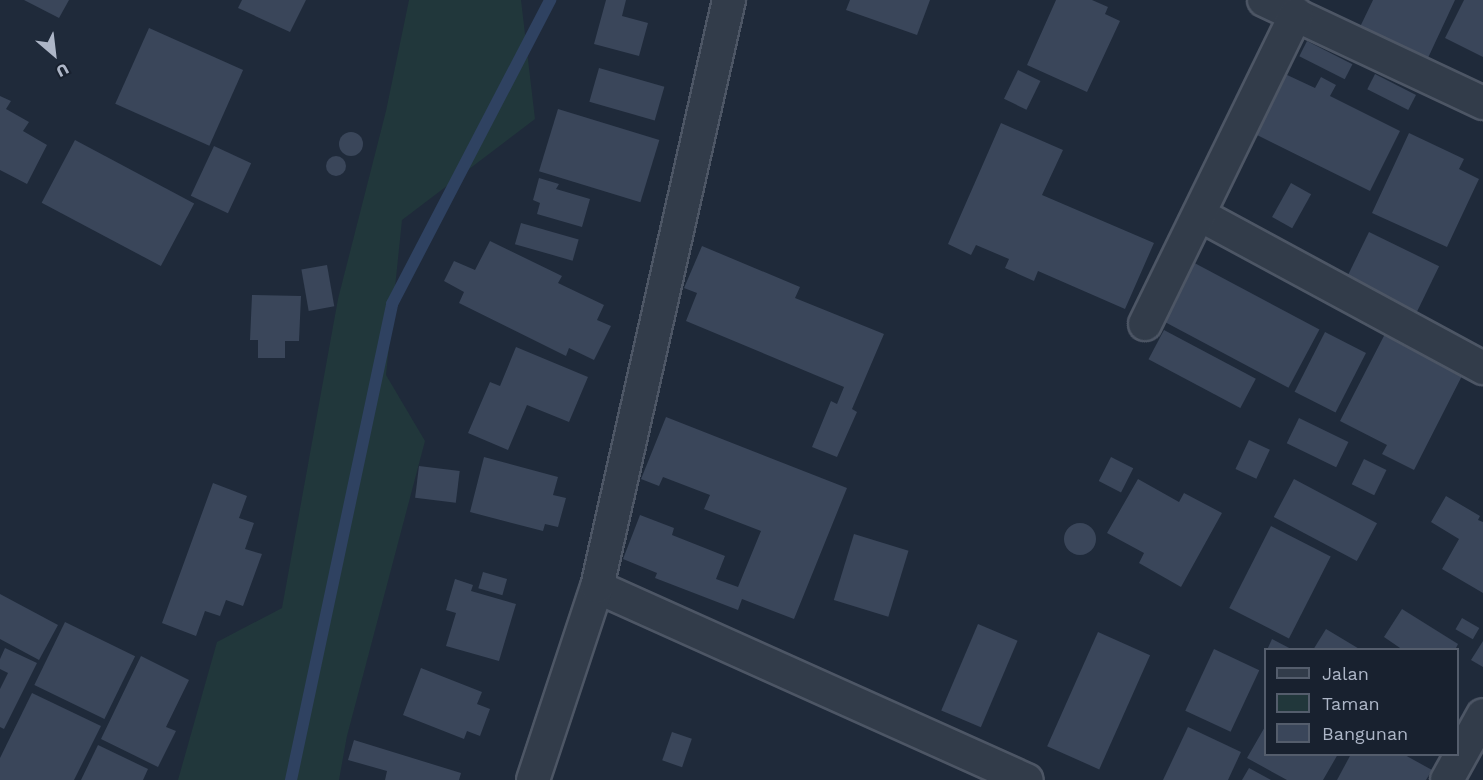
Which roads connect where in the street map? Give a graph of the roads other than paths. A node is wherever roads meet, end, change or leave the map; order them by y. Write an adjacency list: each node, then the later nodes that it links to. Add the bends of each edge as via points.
1 (729, 0): 8 (street)
2 (1264, 0): 3 (street)
3 (1296, 14): 4 (street); 5 (street)
4 (1483, 103)
5 (1200, 215): 6 (street); 7 (street)
6 (1145, 324)
7 (1483, 368)
8 (597, 587): 10 (street); 11 (street)
9 (1483, 715): 12 (street)
10 (533, 780)
11 (1027, 780)
12 (1447, 780)

